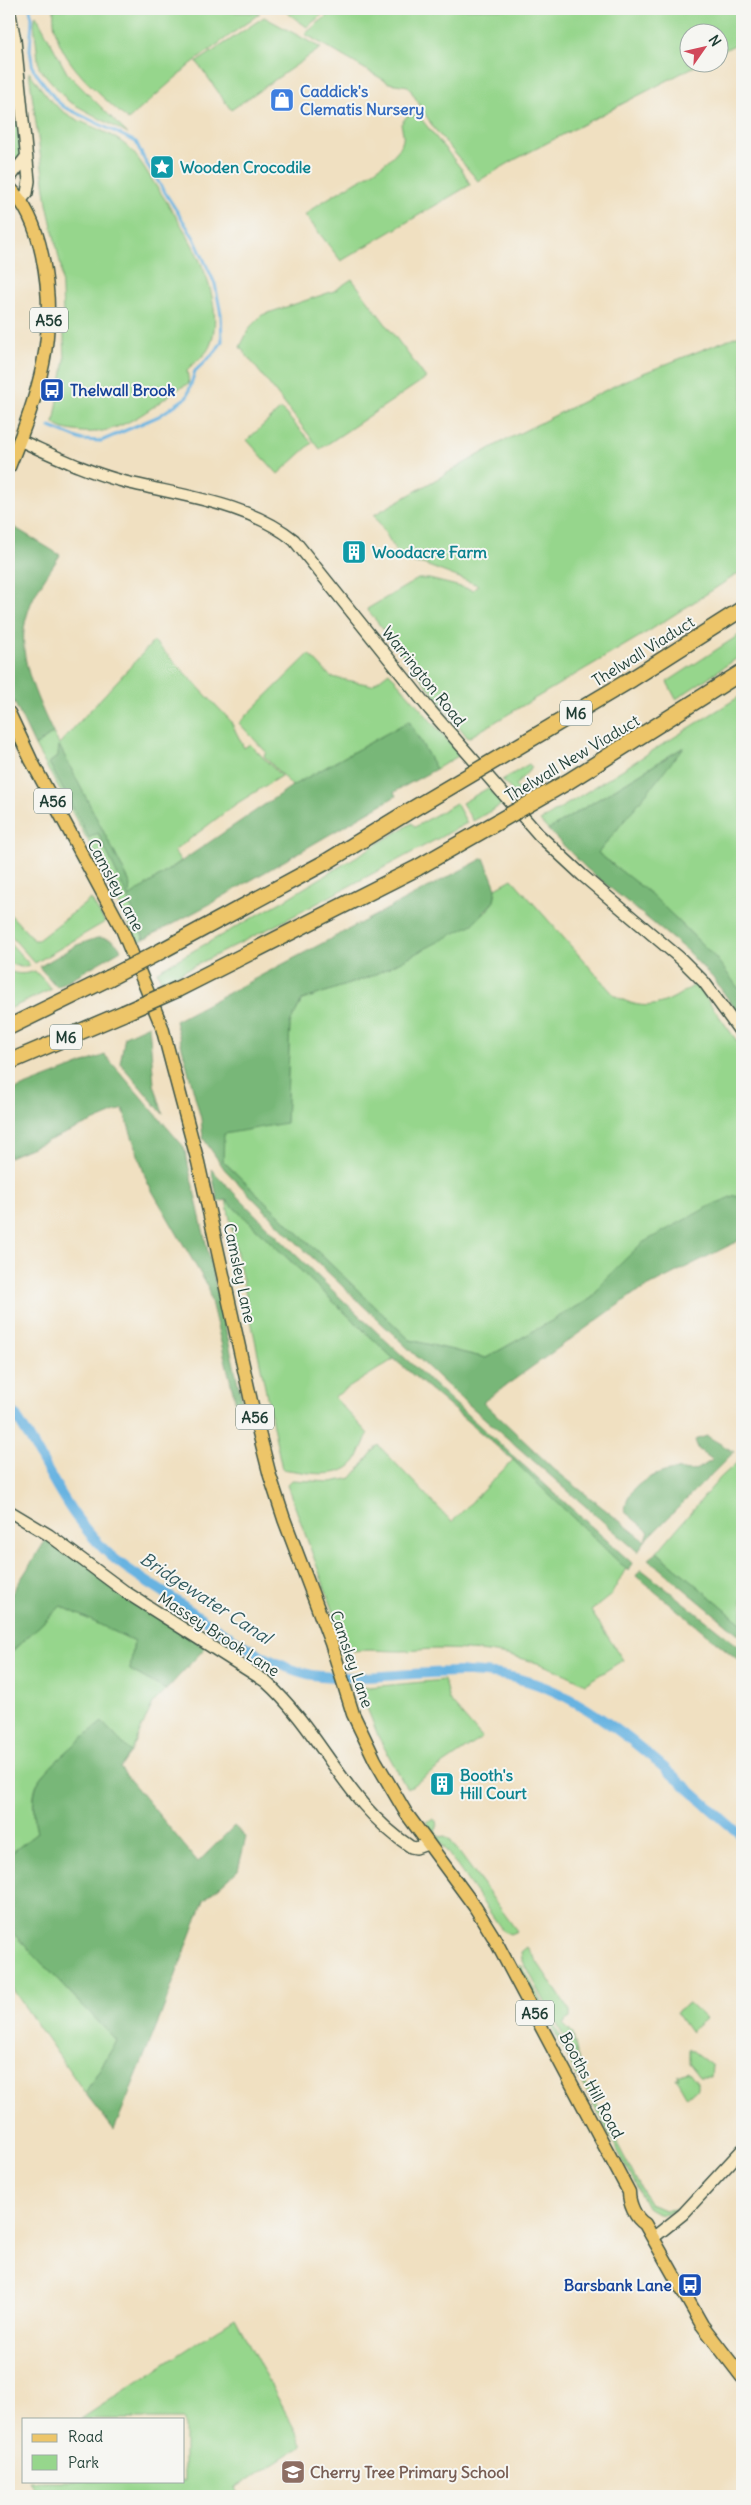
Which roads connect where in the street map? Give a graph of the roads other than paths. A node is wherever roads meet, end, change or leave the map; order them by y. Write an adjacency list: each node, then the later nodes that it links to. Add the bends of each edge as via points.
1 (9, 9): 2 (street)
2 (26, 157): 3 (street); 5 (street, via 29,188)
3 (9, 179)
4 (9, 187): 5 (main road, A56)
5 (20, 201): 6 (main road, A56, via 40,244 47,277 49,329 40,382)
6 (20, 440): 7 (main road, A56); 12 (street, Warrington Road, via 121,481 240,511 288,536 309,557 430,710 539,835 681,959 704,982)
7 (9, 467)
8 (742, 609): 11 (highway, Thelwall Viaduct / M6, bridge, via 624,684 326,862 163,950)
9 (742, 672): 13 (highway, Thelwall New Viaduct / M6, bridge, via 569,781 417,868 178,989)
10 (9, 713): 15 (main road, Camsley Lane / A56, via 134,956 162,1027 189,1124 270,1476 354,1714 375,1760)
11 (9, 1027)
12 (742, 1034)
13 (9, 1062)
14 (9, 1511): 15 (street, Massey Brook Lane, via 49,1535 127,1593 265,1681 288,1703 355,1797 380,1823 414,1848)
15 (427, 1844): 17 (main road, Booths Hill Road / A56, via 488,1927 629,2192 636,2196)
16 (742, 2150): 17 (street, via 683,2214)
17 (653, 2238): 18 (main road, Booths Hill Road / A56, via 702,2325)
18 (742, 2377)

